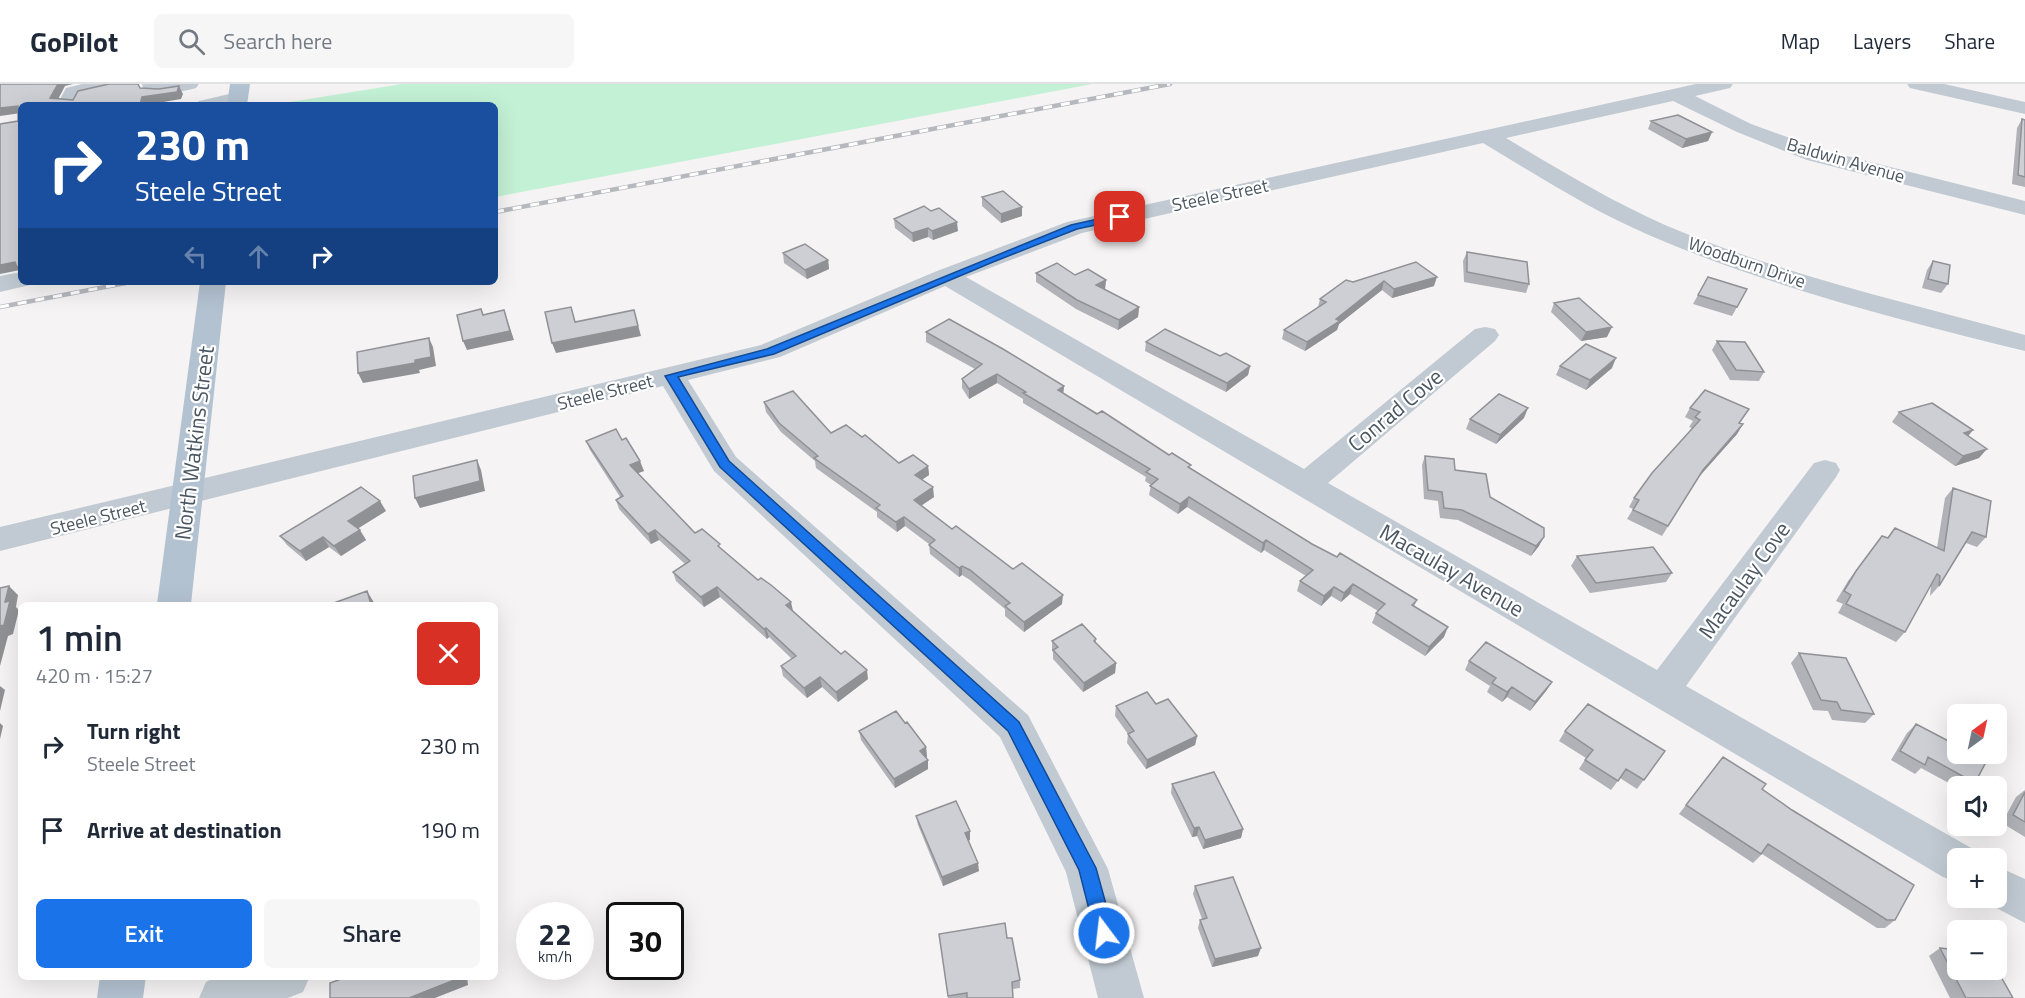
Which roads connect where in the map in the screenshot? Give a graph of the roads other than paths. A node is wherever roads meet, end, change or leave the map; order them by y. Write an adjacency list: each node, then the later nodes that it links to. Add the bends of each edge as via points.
1 (110, 84): 8 (street, via 73,92)
2 (152, 84): 3 (street, via 151,90)
3 (189, 84)
4 (1723, 84): 6 (street, Steele Street)
5 (1917, 84): 10 (street)
6 (1674, 94): 11 (street, Steele Street); 12 (street, Baldwin Avenue, via 1744,128 1815,155)
7 (238, 96): 9 (street)
8 (68, 102)
9 (217, 102)
10 (2025, 108)
11 (1488, 137): 13 (street, Steele Street, via 1075,227); 18 (street, Woodburn Drive, via 1579,190 1683,241 1804,282)
12 (2025, 208)
13 (946, 276): 19 (street, Steele Street, via 770,351); 21 (street, Macaulay Avenue)
14 (18, 281): 15 (street)
15 (0, 284)
16 (212, 286): 22 (main road, North Watkins Street)
17 (1485, 335): 21 (street, Conrad Cove)
18 (2025, 343)
19 (671, 376): 22 (street, Steele Street); 33 (street, via 725,464 1014,726 1087,868)
20 (1825, 470): 25 (street, Macaulay Cove)
21 (1304, 486): 25 (street, Macaulay Avenue)
22 (189, 495): 23 (street, Steele Street); 24 (main road, North Watkins Street)
23 (0, 539)
24 (174, 602)
25 (1662, 691): 26 (street, Macaulay Avenue)
26 (1947, 857)
27 (2007, 892): 28 (street)
28 (2025, 902)
29 (122, 980): 31 (main road)
30 (275, 980): 32 (street)
31 (120, 998)
32 (222, 998)
33 (1121, 998)

